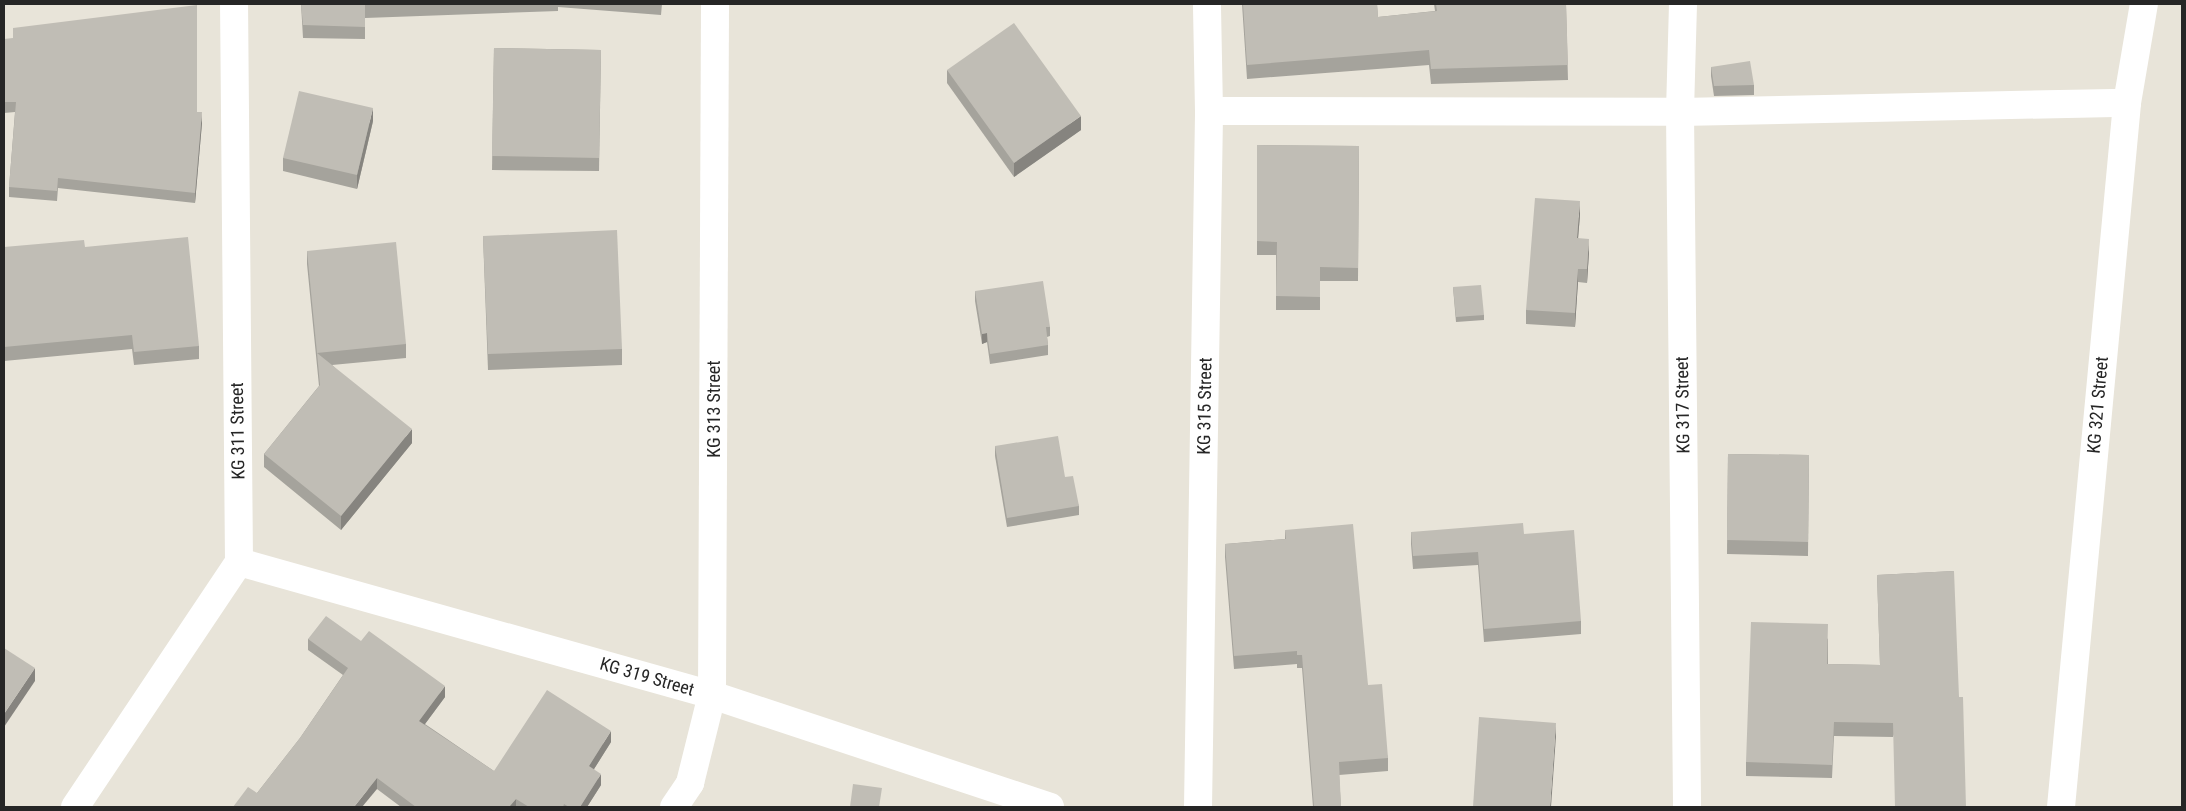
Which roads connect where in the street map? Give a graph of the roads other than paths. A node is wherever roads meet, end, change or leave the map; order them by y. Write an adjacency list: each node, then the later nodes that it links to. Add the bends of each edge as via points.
1 (234, 4): 9 (street, KG 311 Street)
2 (715, 4): 10 (street, KG 313 Street)
3 (1207, 4): 7 (street, KG 315 Street)
4 (1683, 4): 8 (street, KG 317 Street)
5 (2144, 4): 6 (street, KG 321 Street)
6 (2127, 103): 8 (street); 16 (street, KG 321 Street)
7 (1209, 111): 8 (street); 14 (street, KG 315 Street)
8 (1680, 112): 15 (street, KG 317 Street)
9 (239, 562): 10 (street, KG 319 Street); 11 (street)
10 (712, 695): 12 (street, KG 313 Street, via 690,783); 13 (street, KG 319 Street)
11 (75, 807)
12 (674, 807)
13 (1050, 807)
14 (1198, 807)
15 (1687, 807)
16 (2061, 807)

